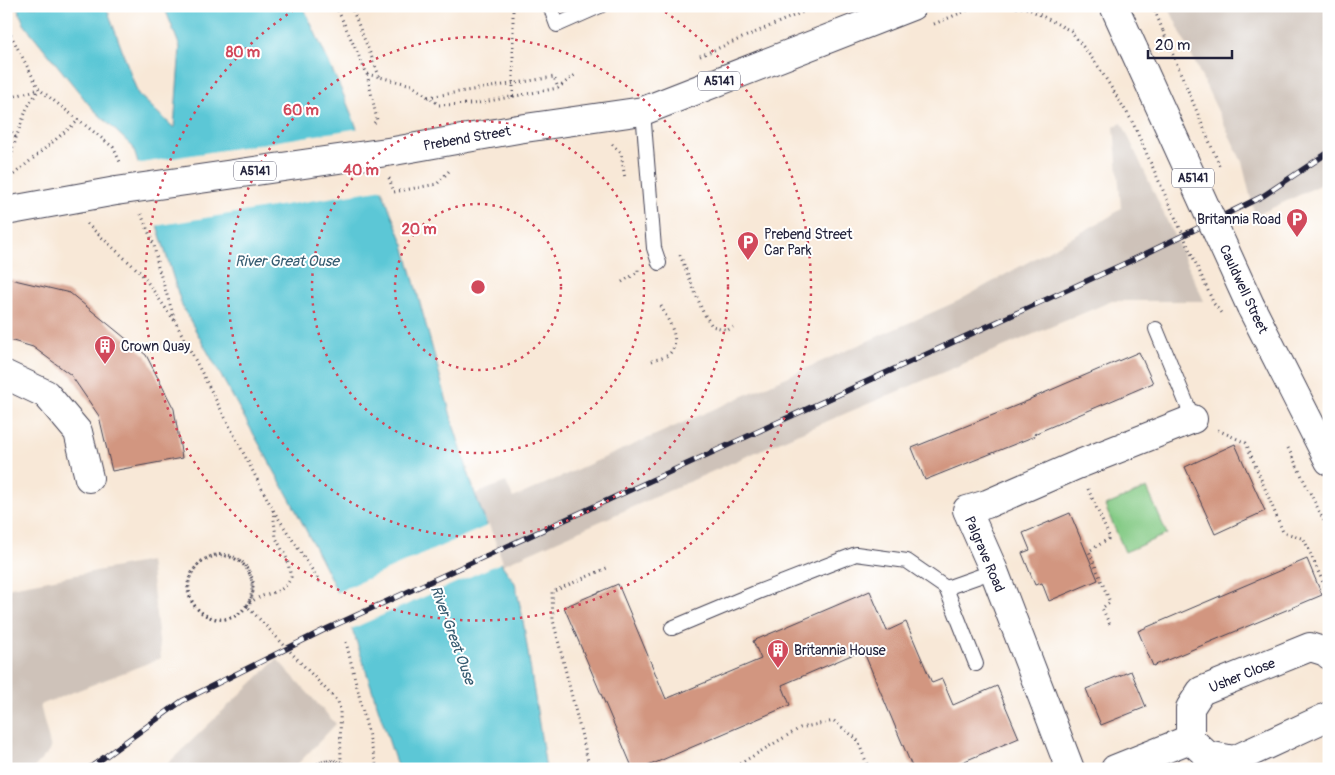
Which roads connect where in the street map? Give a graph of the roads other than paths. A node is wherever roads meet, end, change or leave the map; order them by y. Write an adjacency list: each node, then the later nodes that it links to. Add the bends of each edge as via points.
1 (550, 6): 2 (lane, via 558,25)
2 (600, 6)
3 (912, 6): 5 (main road, Prebend Street / A5141)
4 (1114, 6): 11 (main road, Cauldwell Street / A5141, bridge, via 1251,307)
5 (643, 111): 6 (main road, Prebend Street / A5141, bridge, via 116,191); 7 (lane, via 654,248)
6 (6, 211)
7 (659, 263)
8 (1156, 329): 10 (lane)
9 (6, 375): 12 (main road, via 46,394 78,432)
10 (1192, 419): 13 (main road, Palgrave Road, via 967,510)
11 (1329, 461)
12 (89, 478)
13 (994, 570): 14 (lane); 20 (main road, Palgrave Road)
14 (946, 588): 15 (lane, via 907,561 856,554); 17 (lane)
15 (672, 628)
16 (1329, 655): 19 (main road, Usher Close, via 1310,647 1201,691 1190,708)
17 (976, 664)
18 (1329, 716): 19 (main road, via 1234,760 1207,755)
19 (1190, 739): 21 (main road)
20 (1070, 769)
21 (1115, 769)

